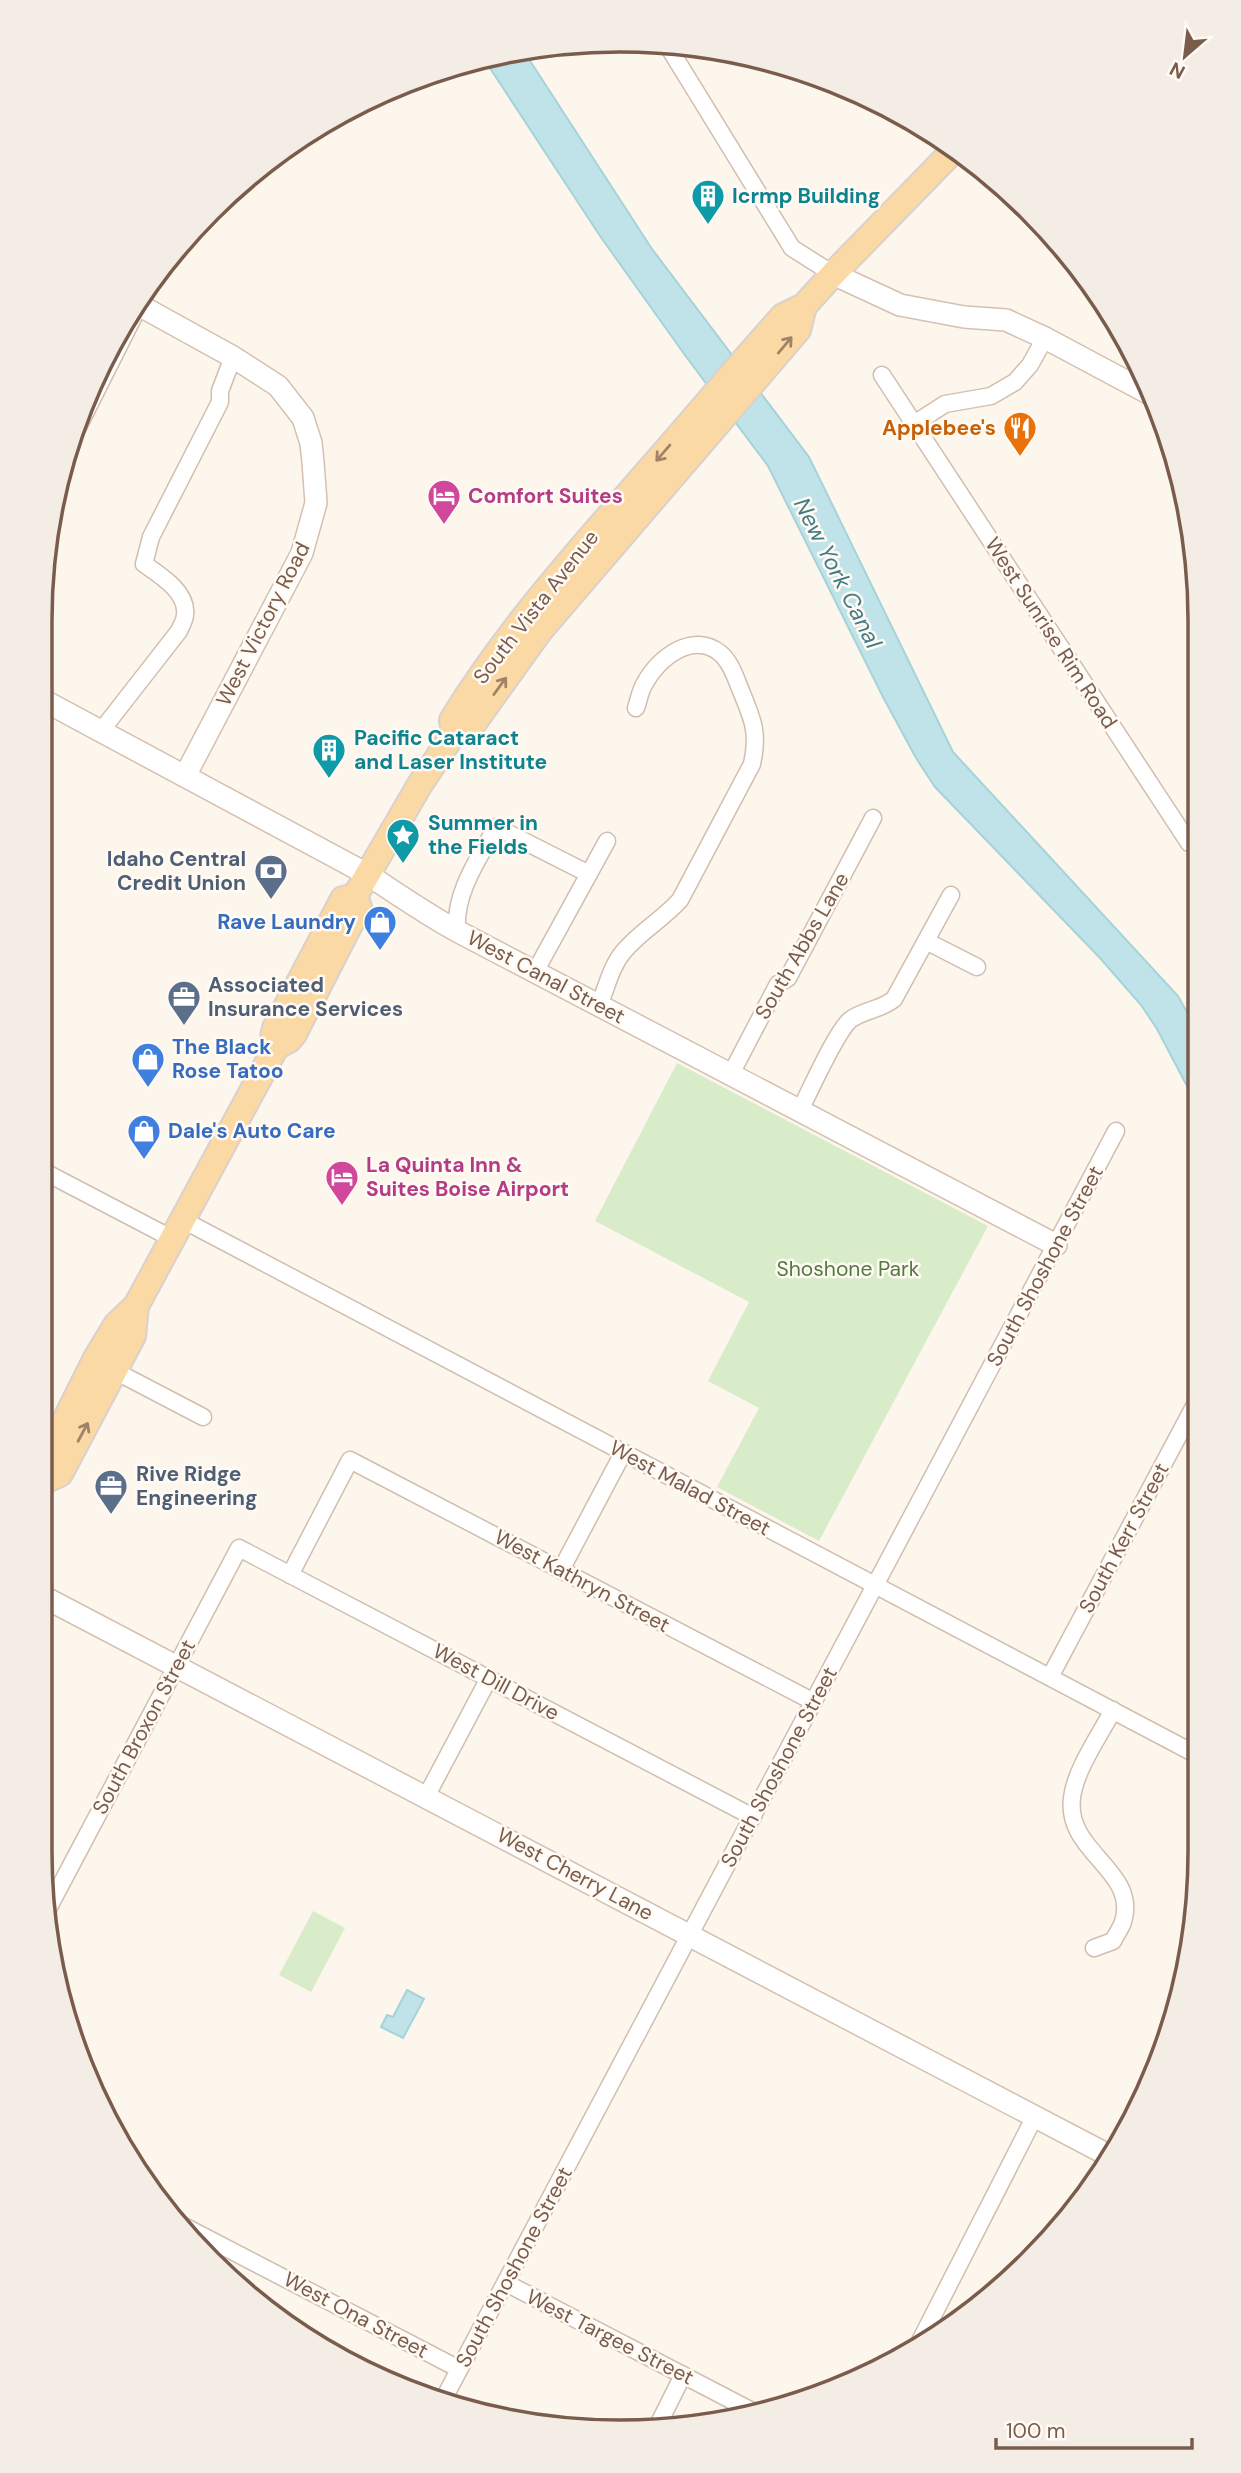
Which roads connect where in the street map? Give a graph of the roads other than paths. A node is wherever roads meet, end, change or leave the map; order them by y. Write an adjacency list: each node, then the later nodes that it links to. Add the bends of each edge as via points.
1 (674, 55): 3 (street, via 792,248)
2 (948, 157): 3 (main road, South Vista Avenue)
3 (833, 274): 5 (street, via 900,305 1006,320); 18 (main road, South Vista Avenue, via 804,306 798,330 748,372 715,410 539,632 468,731 454,733)
4 (145, 309): 6 (street, West Victory Road)
5 (1045, 338): 8 (street); 9 (street, via 1015,382 990,396 945,404)
6 (233, 357): 12 (street, via 220,402 151,537 144,564 182,598 186,614 179,631); 13 (street, West Victory Road, via 278,386 303,418 311,443 316,503 302,553)
7 (882, 375): 9 (street, West Sunrise Rim Road)
8 (1138, 388)
9 (914, 424): 16 (street, West Sunrise Rim Road)
10 (52, 705): 12 (street, West Canal Street)
11 (636, 708): 24 (street, via 645,682 670,654 687,645 706,646 730,665 755,724 757,744 752,764 680,900 622,952)
12 (101, 731): 13 (street, West Canal Street)
13 (185, 776): 18 (street, West Canal Street)
14 (873, 818): 25 (street, South Abbs Lane)
15 (607, 841): 17 (street)
16 (1188, 841)
17 (589, 874): 20 (street, via 496,827 460,897); 23 (street)
18 (361, 885): 20 (street, West Canal Street, via 416,905); 29 (main road, South Vista Avenue, via 359,907 294,1034 276,1046)
19 (951, 895): 21 (street)
20 (457, 931): 23 (street, West Canal Street)
21 (926, 941): 22 (street); 26 (street, via 894,999 856,1016 844,1027)
22 (977, 967)
23 (535, 972): 24 (street, West Canal Street)
24 (599, 1005): 25 (street, West Canal Street)
25 (731, 1074): 26 (street, West Canal Street)
26 (800, 1111): 30 (street, West Canal Street)
27 (1116, 1131): 30 (street, South Shoshone Street)
28 (52, 1175): 29 (street, West Malad Street)
29 (176, 1228): 31 (main road, South Vista Avenue); 36 (street, West Malad Street)
30 (1056, 1245): 41 (street, South Shoshone Street)
31 (136, 1306): 32 (main road, South Vista Avenue, via 133,1336); 35 (main road, South Vista Avenue, via 116,1325 96,1358)
32 (115, 1371): 33 (street); 37 (main road, South Vista Avenue, one-way to 32, via 60,1474)
33 (202, 1417)
34 (1188, 1418): 44 (street, South Kerr Street)
35 (52, 1446)
36 (624, 1453): 39 (street); 41 (street, West Malad Street)
37 (52, 1478)
38 (239, 1548): 40 (street, West Dill Drive); 43 (street, South Broxon Street)
39 (561, 1570): 40 (street, West Kathryn Street, via 351,1460); 46 (street, West Kathryn Street)
40 (290, 1574): 45 (street, West Dill Drive)
41 (875, 1586): 44 (street, West Malad Street); 46 (street, South Shoshone Street)
42 (52, 1601): 43 (street, West Cherry Lane)
43 (176, 1666): 49 (street, West Cherry Lane); 51 (street, South Broxon Street)
44 (1050, 1677): 47 (street, West Malad Street)
45 (489, 1678): 49 (street); 50 (street, West Dill Drive)
46 (814, 1702): 50 (street, South Shoshone Street)
47 (1112, 1710): 48 (street, West Malad Street); 53 (street, via 1072,1798 1078,1833 1124,1896 1123,1923 1113,1941)
48 (1188, 1750)
49 (426, 1797): 52 (street, West Cherry Lane)
50 (753, 1816): 52 (street, South Shoshone Street)
51 (55, 1897)
52 (690, 1935): 54 (street, West Cherry Lane); 57 (street, South Shoshone Street)
53 (1094, 1948)
54 (1035, 2116): 55 (street, West Cherry Lane); 58 (street)
55 (1102, 2152)
56 (200, 2235): 59 (street, West Ona Street)
57 (506, 2283): 59 (street, South Shoshone Street); 60 (street, West Targee Street)
58 (925, 2332)
59 (459, 2369): 61 (street, South Shoshone Street)
60 (683, 2375): 62 (street, West Targee Street); 63 (street)
61 (447, 2393)
62 (744, 2407)
63 (661, 2419)

